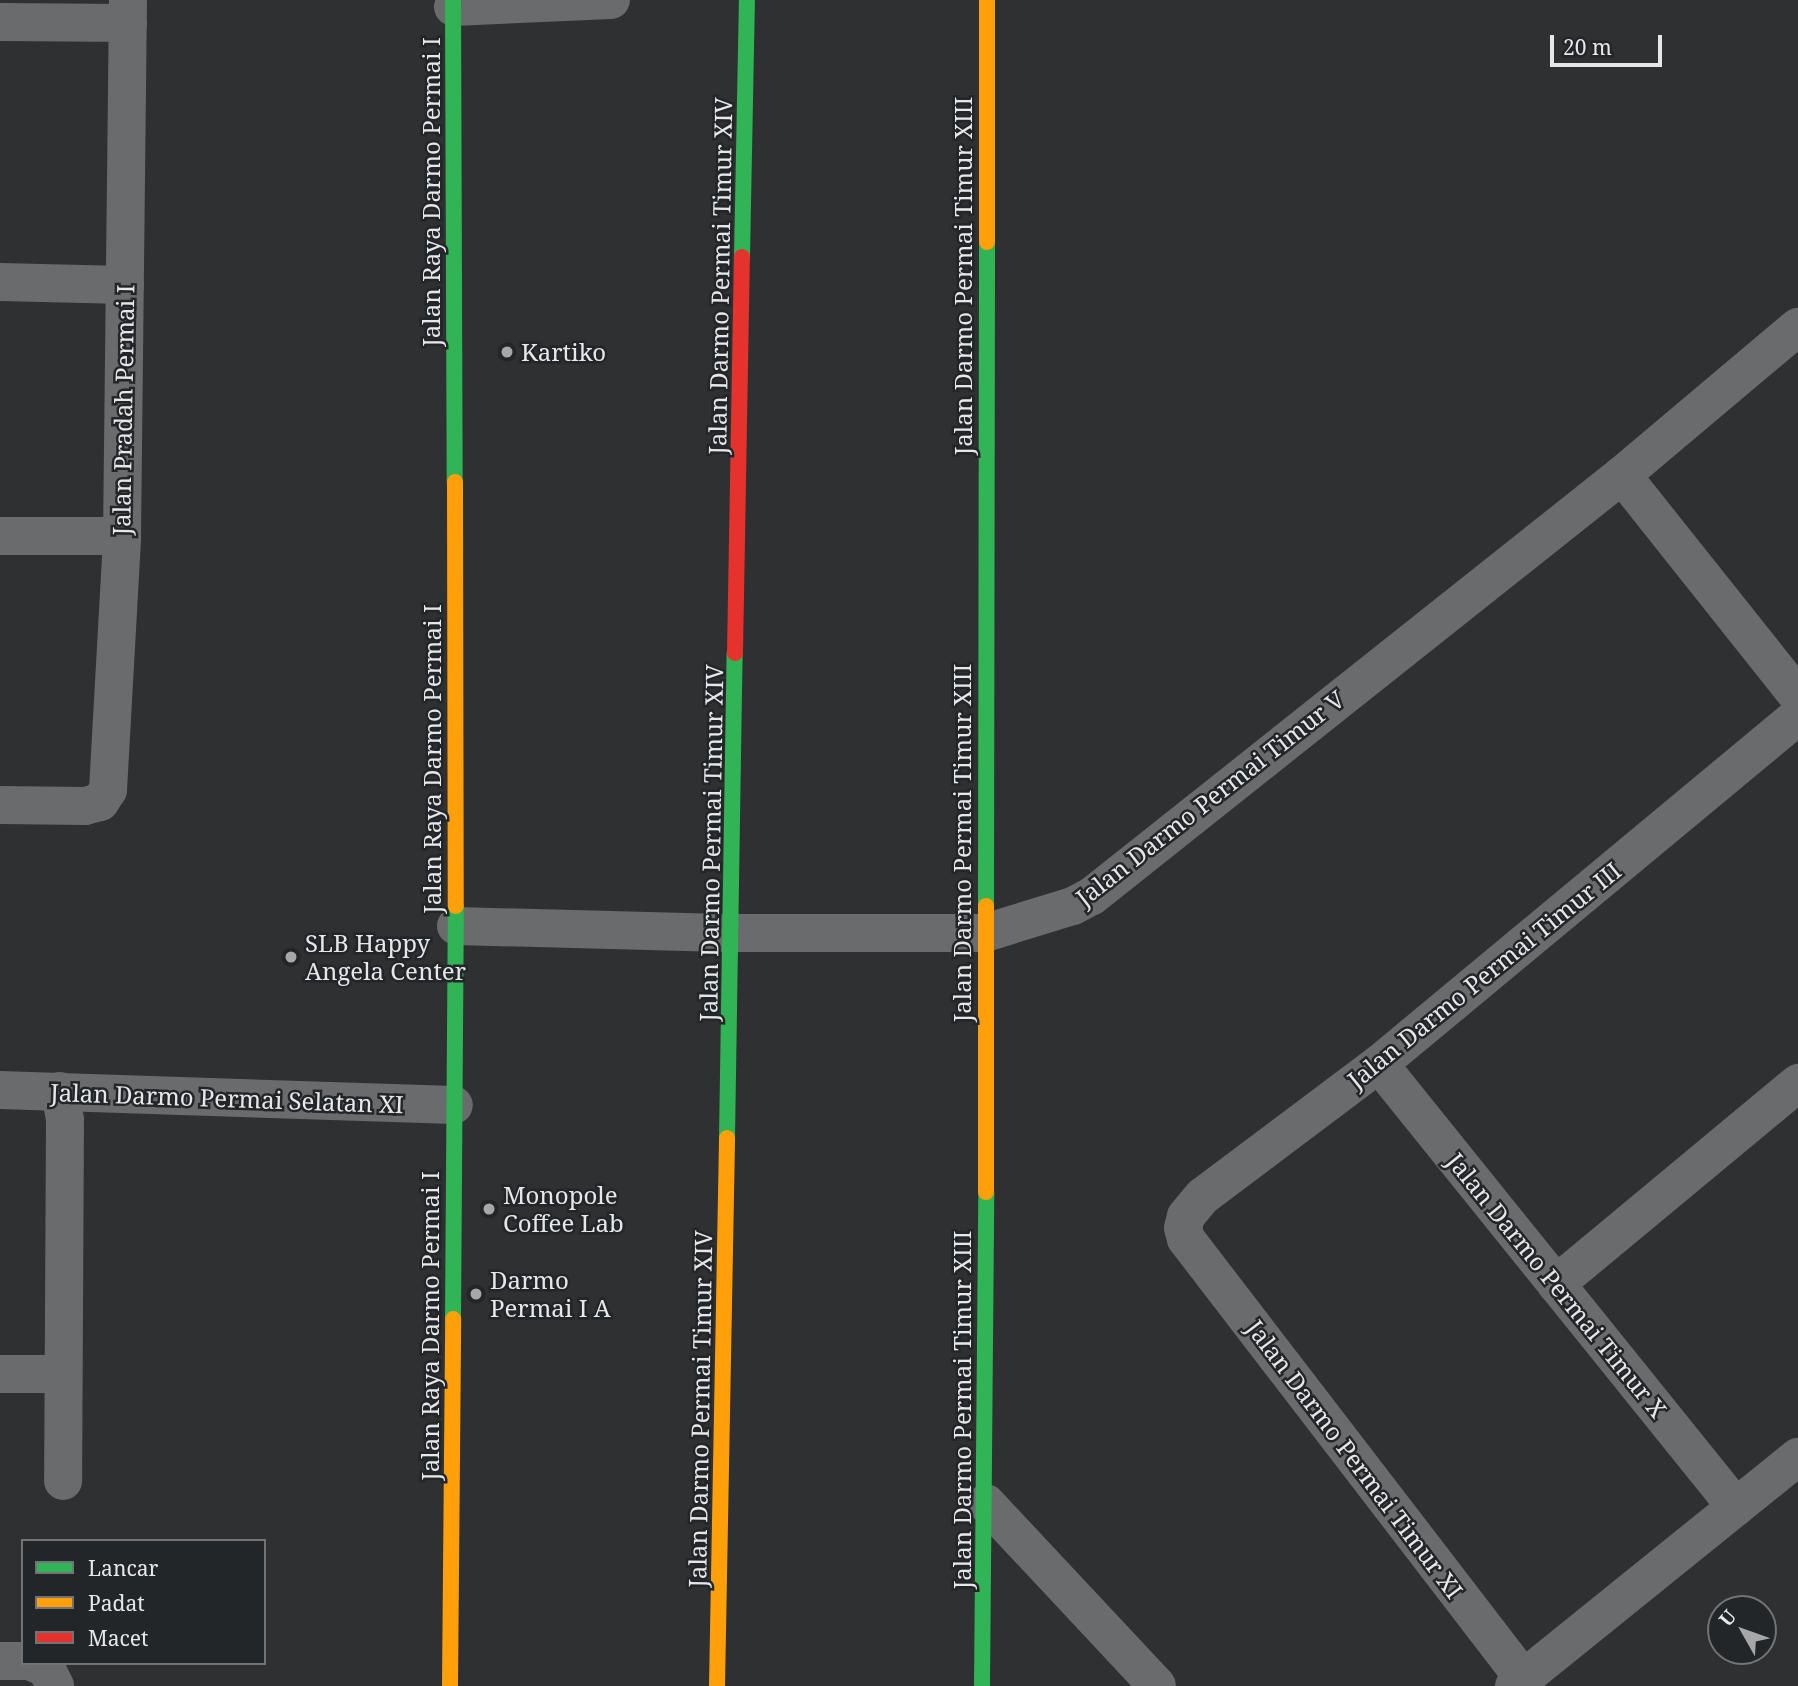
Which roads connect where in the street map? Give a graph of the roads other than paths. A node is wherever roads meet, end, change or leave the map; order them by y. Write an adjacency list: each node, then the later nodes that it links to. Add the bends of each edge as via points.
1 (611, 0): 4 (street)
2 (747, 0): 17 (street, Jalan Darmo Permai Timur XIV)
3 (987, 0): 18 (street, Jalan Darmo Permai Timur XIII)
4 (453, 3): 16 (street, Jalan Raya Darmo Permai I)
5 (128, 11): 6 (street); 8 (street, Jalan Pradah Permai I)
6 (0, 22)
7 (0, 282): 8 (street)
8 (125, 285): 12 (street, Jalan Pradah Permai I)
9 (1798, 327): 10 (street, Jalan Darmo Permai Timur V)
10 (1622, 475): 13 (street); 18 (street, Jalan Darmo Permai Timur V, via 1092,896)
11 (0, 536): 12 (street)
12 (122, 536): 15 (street, Jalan Pradah Permai I, via 108,790 100,802 85,806)
13 (1798, 696)
14 (1798, 716): 19 (street, Jalan Darmo Permai Timur III)
15 (0, 805)
16 (456, 926): 17 (street, Jalan Darmo Permai Timur V); 23 (street, Jalan Raya Darmo Permai I)
17 (732, 933): 18 (street, Jalan Darmo Permai Timur V); 38 (street, Jalan Darmo Permai Timur XIV)
18 (985, 933): 30 (street, Jalan Darmo Permai Timur XIII)
19 (1379, 1064): 24 (street, Jalan Darmo Permai Timur III, via 1203,1196 1186,1216); 25 (street, Jalan Darmo Permai Timur X)
20 (1798, 1083): 25 (street)
21 (0, 1090): 22 (street, Jalan Darmo Permai Selatan XI)
22 (60, 1091): 23 (street, Jalan Darmo Permai Selatan XI); 27 (street, via 65,1120)
23 (454, 1105): 37 (street, Jalan Raya Darmo Permai I)
24 (1186, 1239): 35 (street, Jalan Darmo Permai Timur XI)
25 (1556, 1284): 31 (street, Jalan Darmo Permai Timur X)
26 (0, 1374): 27 (street)
27 (62, 1374): 29 (street)
28 (1798, 1457): 31 (street)
29 (63, 1481)
30 (986, 1503): 39 (street, Jalan Darmo Permai Timur XIII); 40 (street)
31 (1735, 1507): 35 (street)
32 (0, 1661): 33 (street)
33 (21, 1661)
34 (39, 1665): 36 (street, via 46,1668)
35 (1519, 1682)
36 (55, 1686)
37 (450, 1686)
38 (717, 1686)
39 (982, 1686)
40 (1157, 1686)

